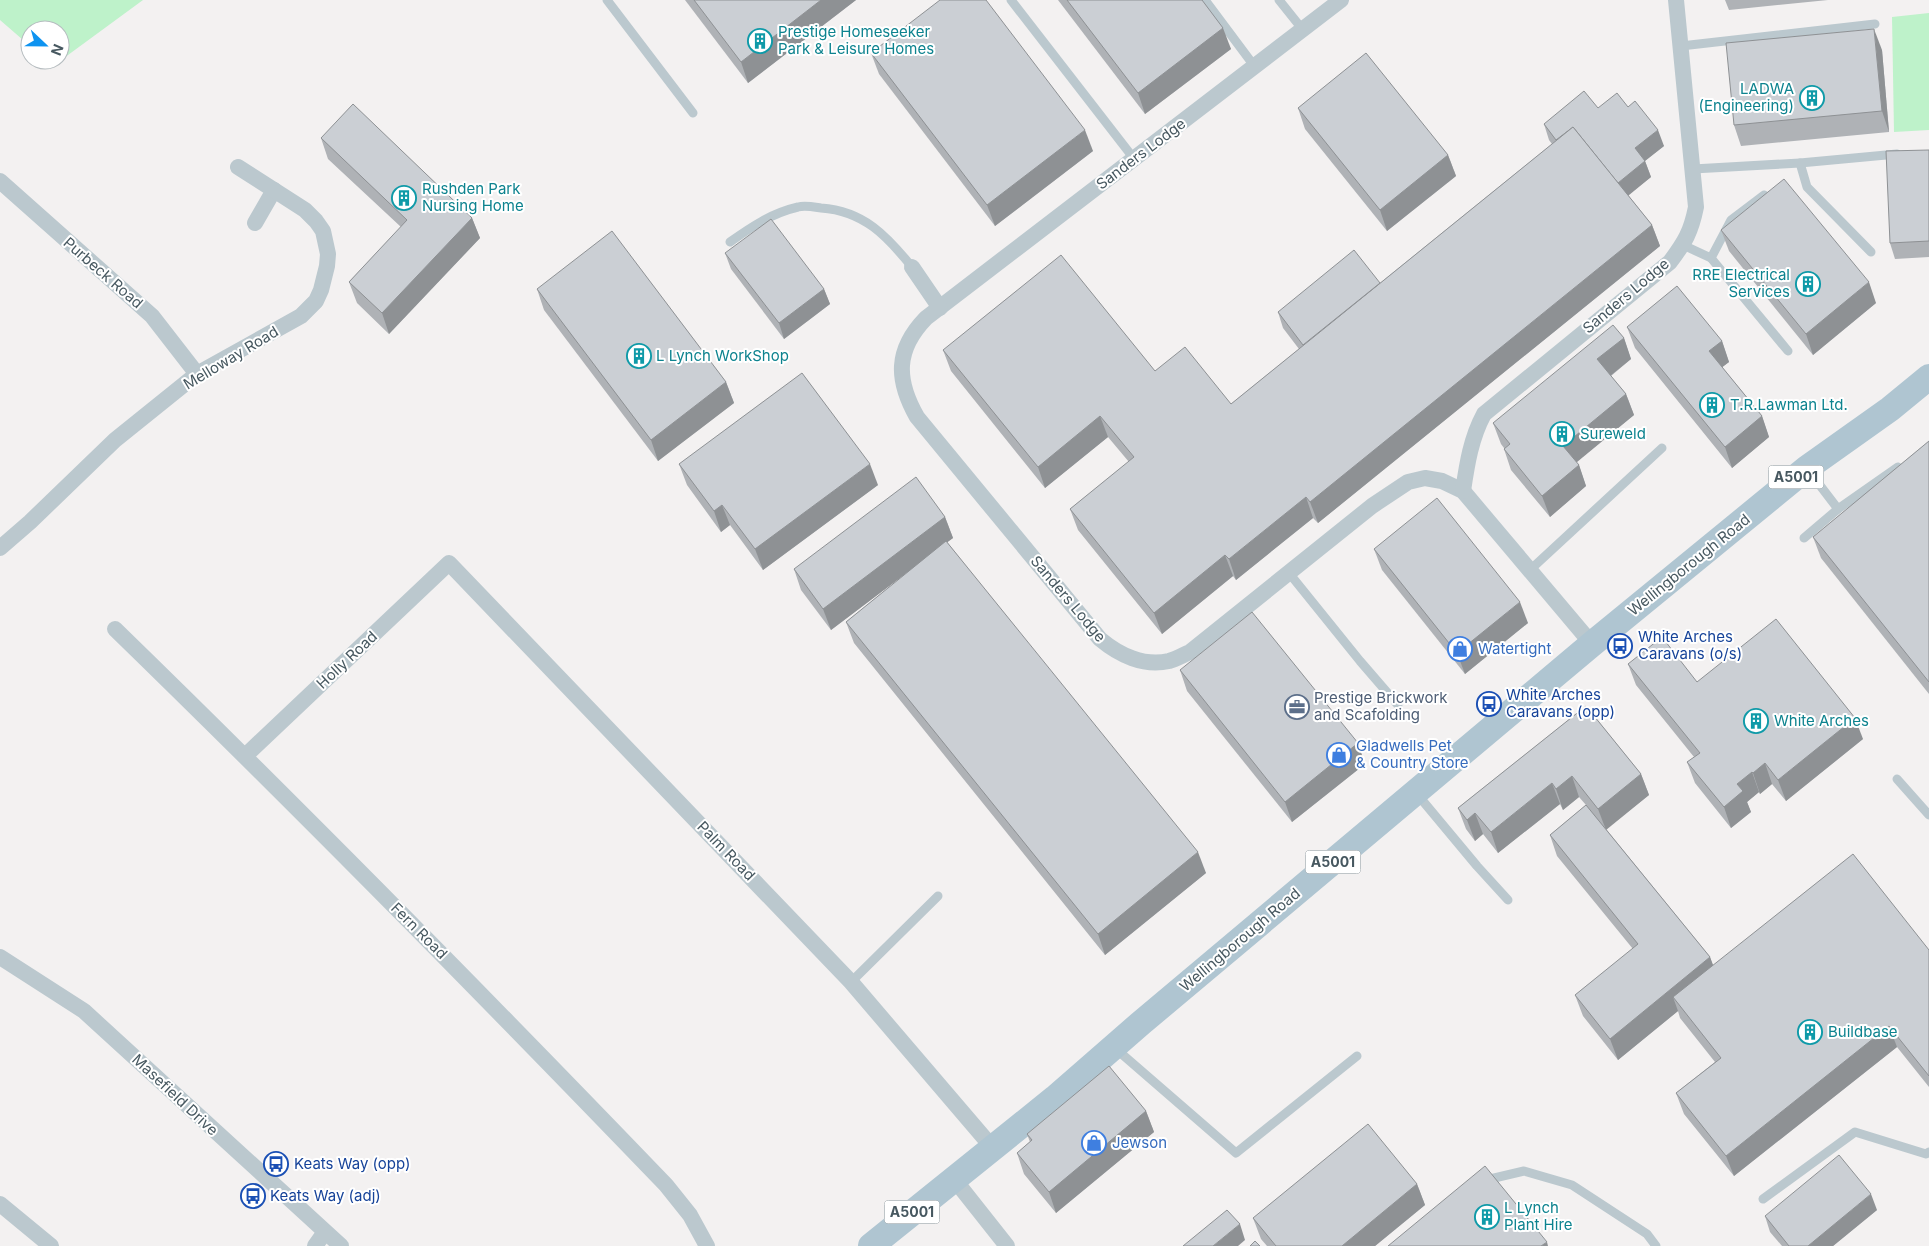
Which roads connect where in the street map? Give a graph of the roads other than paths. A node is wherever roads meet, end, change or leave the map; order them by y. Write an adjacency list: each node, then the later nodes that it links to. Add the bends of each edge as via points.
1 (607, 0): 11 (lane)
2 (1011, 0): 13 (lane)
3 (1205, 0): 10 (lane)
4 (1279, 0): 8 (lane)
5 (1341, 0): 8 (street, Sanders Lodge)
6 (1676, 0): 9 (street, Sanders Lodge)
7 (1875, 24): 9 (lane)
8 (1303, 30): 10 (street, Sanders Lodge)
9 (1681, 46): 16 (street, Sanders Lodge)
10 (1255, 66): 13 (street, Sanders Lodge)
11 (693, 113)
12 (1904, 154): 14 (lane)
13 (1135, 160): 26 (street, Sanders Lodge)
14 (1800, 163): 16 (lane); 23 (lane, via 1808,187)
15 (238, 167): 18 (street, Melloway Road)
16 (1693, 169): 22 (street, Sanders Lodge, via 1696,207)
17 (0, 181): 28 (street, Purbeck Road, via 152,316)
18 (274, 190): 20 (street); 28 (street, Melloway Road, via 305,210 323,231 328,254 321,290 316,301 301,316)
19 (1764, 195): 24 (lane, via 1731,220)
20 (255, 223)
21 (730, 242): 25 (lane, via 757,223 783,211 801,206 831,208 858,216 878,230)
22 (1683, 245): 24 (lane); 35 (street, Sanders Lodge, via 1670,262 1484,414 1470,448)
23 (1871, 252)
24 (1711, 258): 27 (lane)
25 (912, 267): 26 (street)
26 (940, 308): 41 (street, Sanders Lodge, via 914,330 906,347 902,386 908,401 917,417 1100,639 1111,648 1144,662 1168,661 1190,652)
27 (1788, 351)
28 (196, 374): 38 (street, Melloway Road, via 115,440)
29 (1929, 377): 31 (main road, Wellingborough Road)
30 (1929, 394): 31 (main road, Wellingborough Road)
31 (1890, 409): 34 (main road, Wellingborough Road / A5001)
32 (1662, 448): 40 (lane)
33 (1898, 467): 36 (lane)
34 (1807, 468): 36 (lane); 43 (main road, Wellingborough Road / A5001)
35 (1462, 491): 40 (street, Sanders Lodge); 41 (street, Sanders Lodge, via 1442,480 1425,478 1408,482 1372,506)
36 (1838, 509): 37 (lane)
37 (1804, 538)
38 (0, 548)
39 (450, 563): 45 (street, Holly Road); 52 (street, Palm Road)
40 (1530, 570): 43 (street, Sanders Lodge)
41 (1289, 572): 44 (lane)
42 (115, 629): 45 (street, Fern Road)
43 (1592, 644): 47 (main road, Wellingborough Road / A5001)
44 (1398, 705)
45 (246, 756): 65 (street, Fern Road, via 666,1185 690,1215)
46 (1897, 779): 48 (lane)
47 (1416, 792): 50 (lane); 53 (main road, Wellingborough Road / A5001)
48 (1929, 815)
49 (938, 896): 52 (lane)
50 (1508, 900)
51 (0, 957): 61 (street, Masefield Drive, via 84,1011)
52 (852, 982): 55 (street, Palm Road)
53 (1114, 1047): 54 (lane, via 1236,1153); 55 (main road, Wellingborough Road / A5001)
54 (1357, 1056)
55 (992, 1148): 57 (main road, Wellingborough Road / A5001)
56 (1929, 1152): 59 (lane, via 1926,1154 1855,1132)
57 (954, 1179): 66 (main road, Wellingborough Road / A5001); 67 (street)
58 (1475, 1190): 68 (lane, via 1490,1179 1524,1171 1572,1185 1647,1234)
59 (1763, 1199)
60 (0, 1204): 62 (street)
61 (325, 1232): 63 (street); 64 (street, Masefield Drive)
62 (51, 1246)
63 (315, 1246)
64 (340, 1246)
65 (707, 1246)
66 (871, 1246)
67 (1007, 1246)
68 (1656, 1246)

